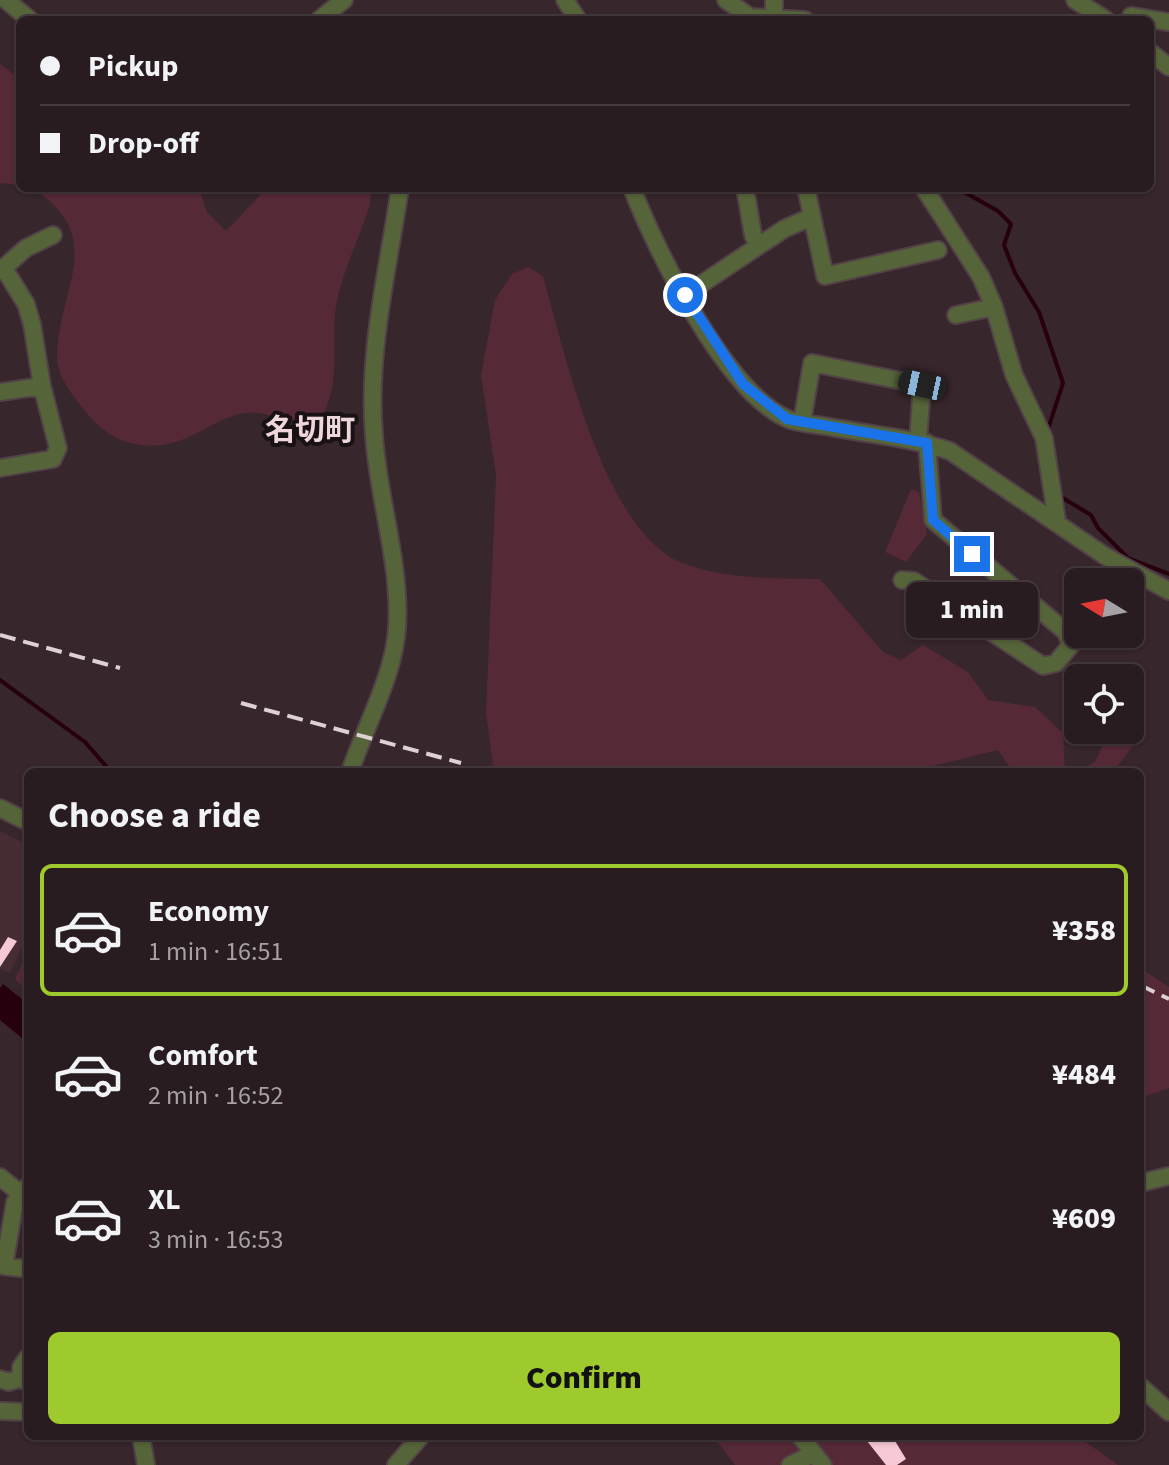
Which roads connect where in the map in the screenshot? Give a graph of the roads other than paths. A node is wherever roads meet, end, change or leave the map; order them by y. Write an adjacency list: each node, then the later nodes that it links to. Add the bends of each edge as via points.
1 (6, 0): 6 (street)
2 (344, 0): 7 (street)
3 (726, 0): 8 (street)
4 (1075, 0): 11 (street)
5 (774, 8): 9 (street); 10 (street)
6 (25, 16)
7 (324, 16)
8 (749, 16)
9 (753, 16)
10 (795, 16)
11 (1100, 16)
12 (399, 192): 33 (street, via 372,408 397,628)
13 (634, 192): 22 (street)
14 (746, 192): 19 (street)
15 (807, 192): 17 (street)
16 (927, 192): 23 (street)
17 (811, 217): 19 (street); 20 (street, via 825,276)
18 (53, 235): 21 (street, via 26,248)
19 (758, 245): 22 (street)
20 (938, 250)
21 (2, 270): 25 (street, via 26,304)
22 (685, 295): 27 (street, via 743,384 787,419)
23 (994, 307): 24 (street); 30 (street, via 1014,375 1044,438)
24 (956, 315)
25 (42, 386): 26 (street); 29 (street, via 58,448 53,459)
26 (0, 392)
27 (802, 422): 28 (street); 28 (street, via 812,363 922,385)
28 (922, 442): 30 (street, via 950,451); 31 (street, via 933,520 1066,632 1071,645 1056,663 1043,666 914,581)
29 (0, 468)
30 (1057, 521): 32 (street, via 1105,556)
31 (902, 580)
32 (1169, 591)
33 (351, 768)
34 (0, 808): 35 (street)
35 (24, 820)
36 (1169, 1176): 38 (street)
37 (0, 1177): 39 (street)
38 (1144, 1182)
39 (24, 1189)
40 (24, 1191): 41 (street, via 15,1202)
41 (2, 1265): 42 (street)
42 (24, 1268)
43 (0, 1379): 44 (street)
44 (24, 1380)
45 (1144, 1390): 48 (street)
46 (0, 1411): 47 (street)
47 (24, 1412)
48 (1169, 1412)
49 (142, 1440): 53 (street)
50 (418, 1440): 54 (street)
51 (803, 1440): 52 (street)
52 (818, 1459): 55 (street)
53 (146, 1465)
54 (396, 1465)
55 (790, 1465)

